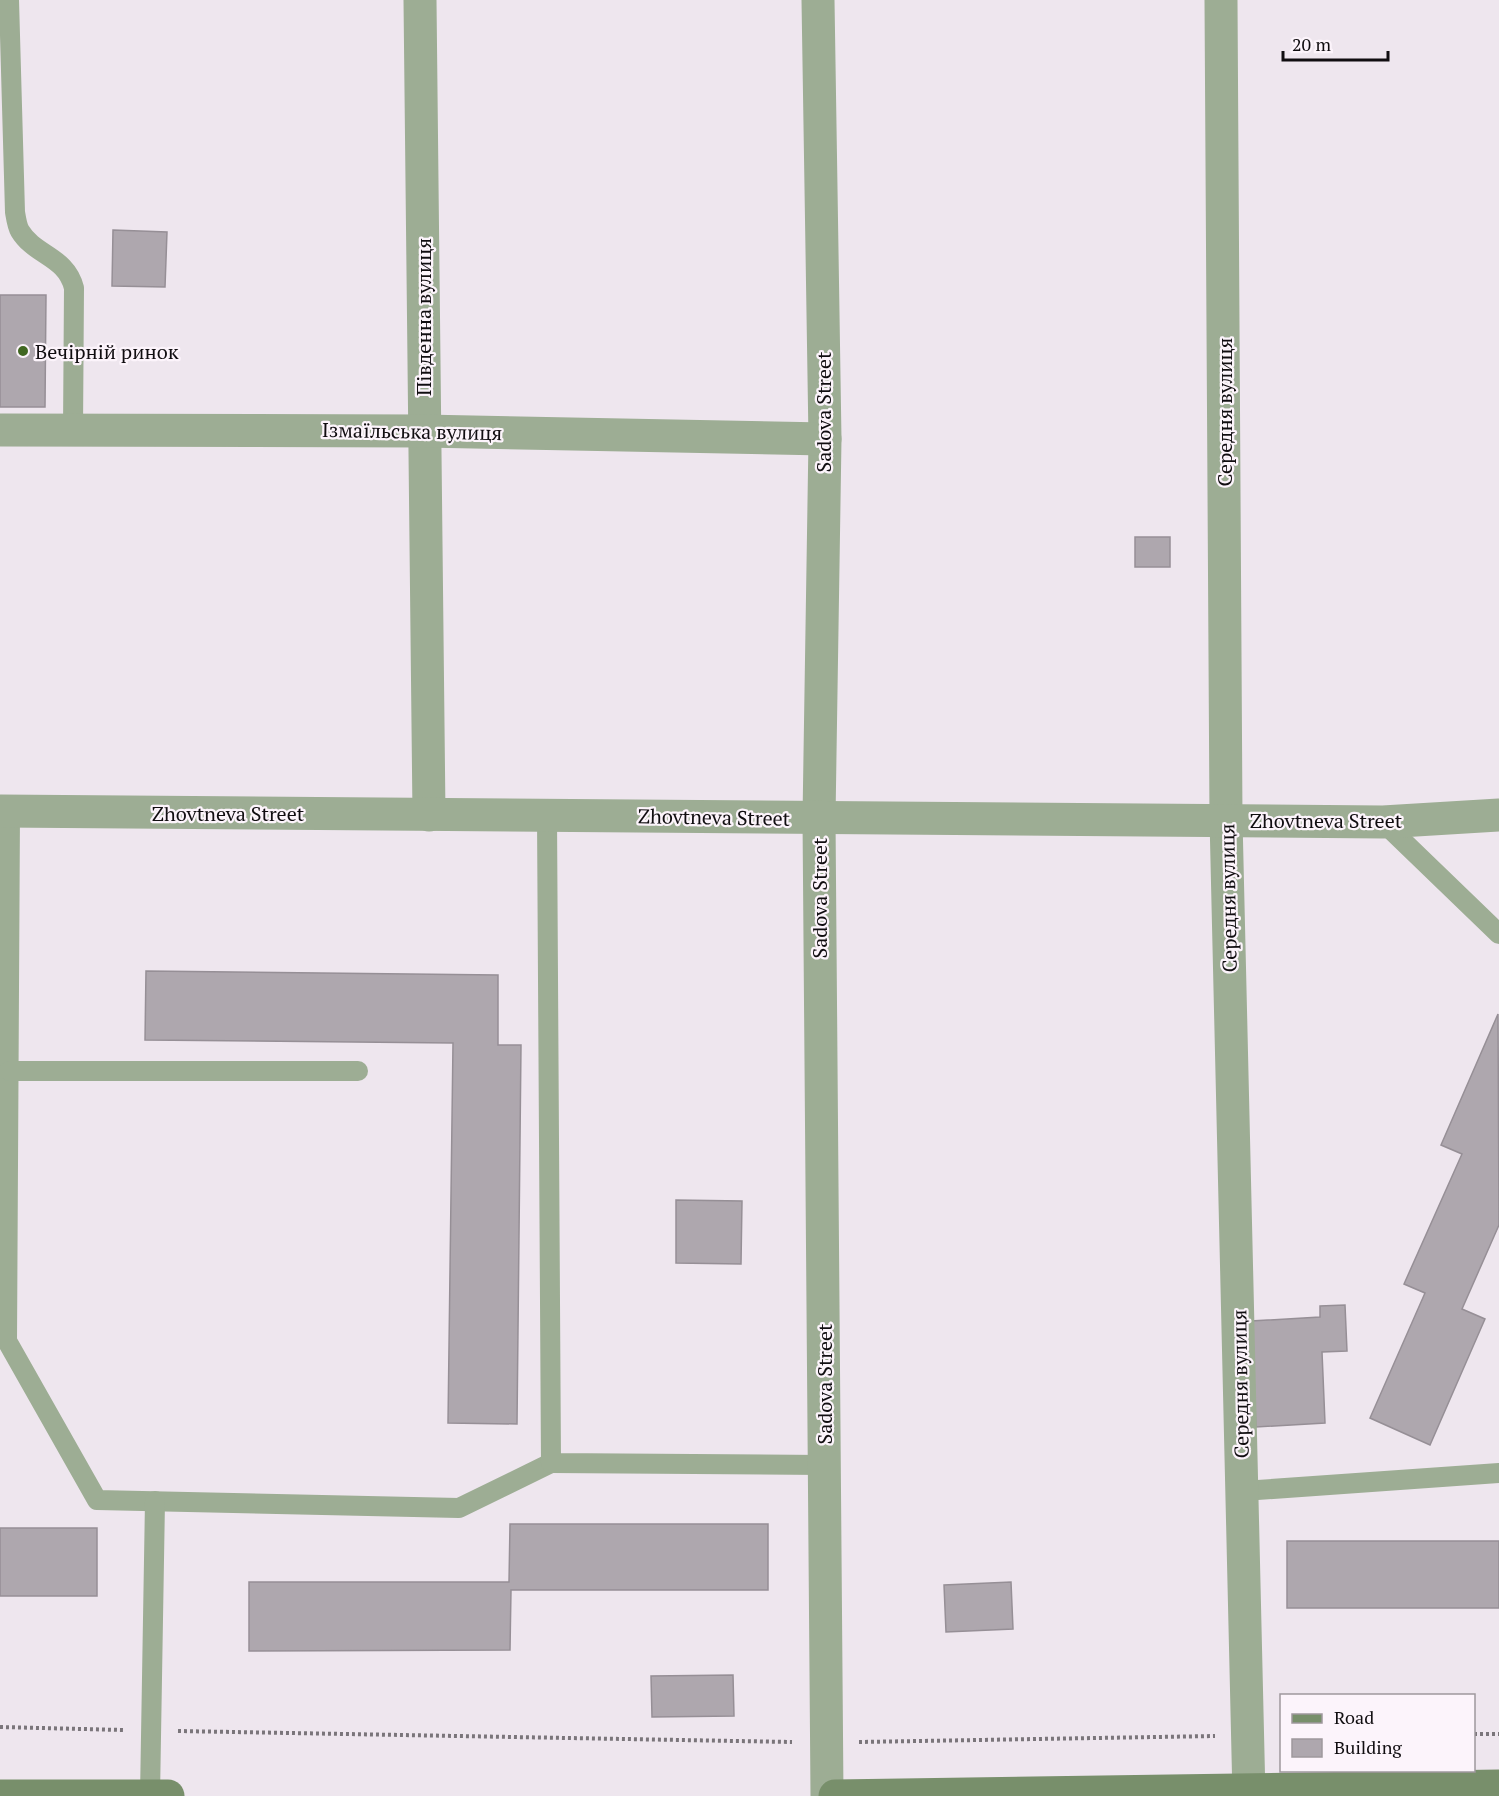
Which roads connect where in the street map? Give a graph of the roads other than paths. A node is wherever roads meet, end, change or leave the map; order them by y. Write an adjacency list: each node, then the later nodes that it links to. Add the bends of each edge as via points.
1 (9, 0): 6 (lane, via 15,212 19,230 71,274)
2 (420, 0): 7 (street, Південна вулиця)
3 (818, 0): 8 (street, Sadova Street)
4 (1221, 0): 14 (street, Середня вулиця)
5 (0, 430): 6 (street, Ізмаїльська вулиця)
6 (73, 430): 7 (street, Ізмаїльська вулиця)
7 (424, 430): 8 (street, Ізмаїльська вулиця); 10 (street, Південна вулиця)
8 (825, 439): 13 (street, Sadova Street)
9 (5, 812): 10 (street, Zhovtneva Street); 17 (lane)
10 (429, 815): 12 (street, Zhovtneva Street)
11 (1499, 815): 15 (street, Zhovtneva Street)
12 (547, 816): 13 (street, Zhovtneva Street); 19 (lane)
13 (819, 818): 14 (street, Zhovtneva Street); 20 (street, Sadova Street)
14 (1226, 819): 15 (street, Zhovtneva Street); 22 (street, Середня вулиця)
15 (1383, 822): 16 (lane)
16 (1499, 934)
17 (9, 1071): 18 (lane); 23 (lane, via 7,1341 97,1500)
18 (358, 1071)
19 (551, 1463): 20 (lane); 23 (lane, via 459,1508)
20 (824, 1465): 29 (street, Sadova Street)
21 (1499, 1472): 22 (lane)
22 (1243, 1491): 25 (street, Середня вулиця)
23 (155, 1501): 27 (lane)
24 (1499, 1786): 25 (main road)
25 (1249, 1792): 30 (main road)
26 (0, 1796): 27 (main road)
27 (150, 1796): 28 (main road)
28 (168, 1796)
29 (827, 1796)
30 (835, 1796)

